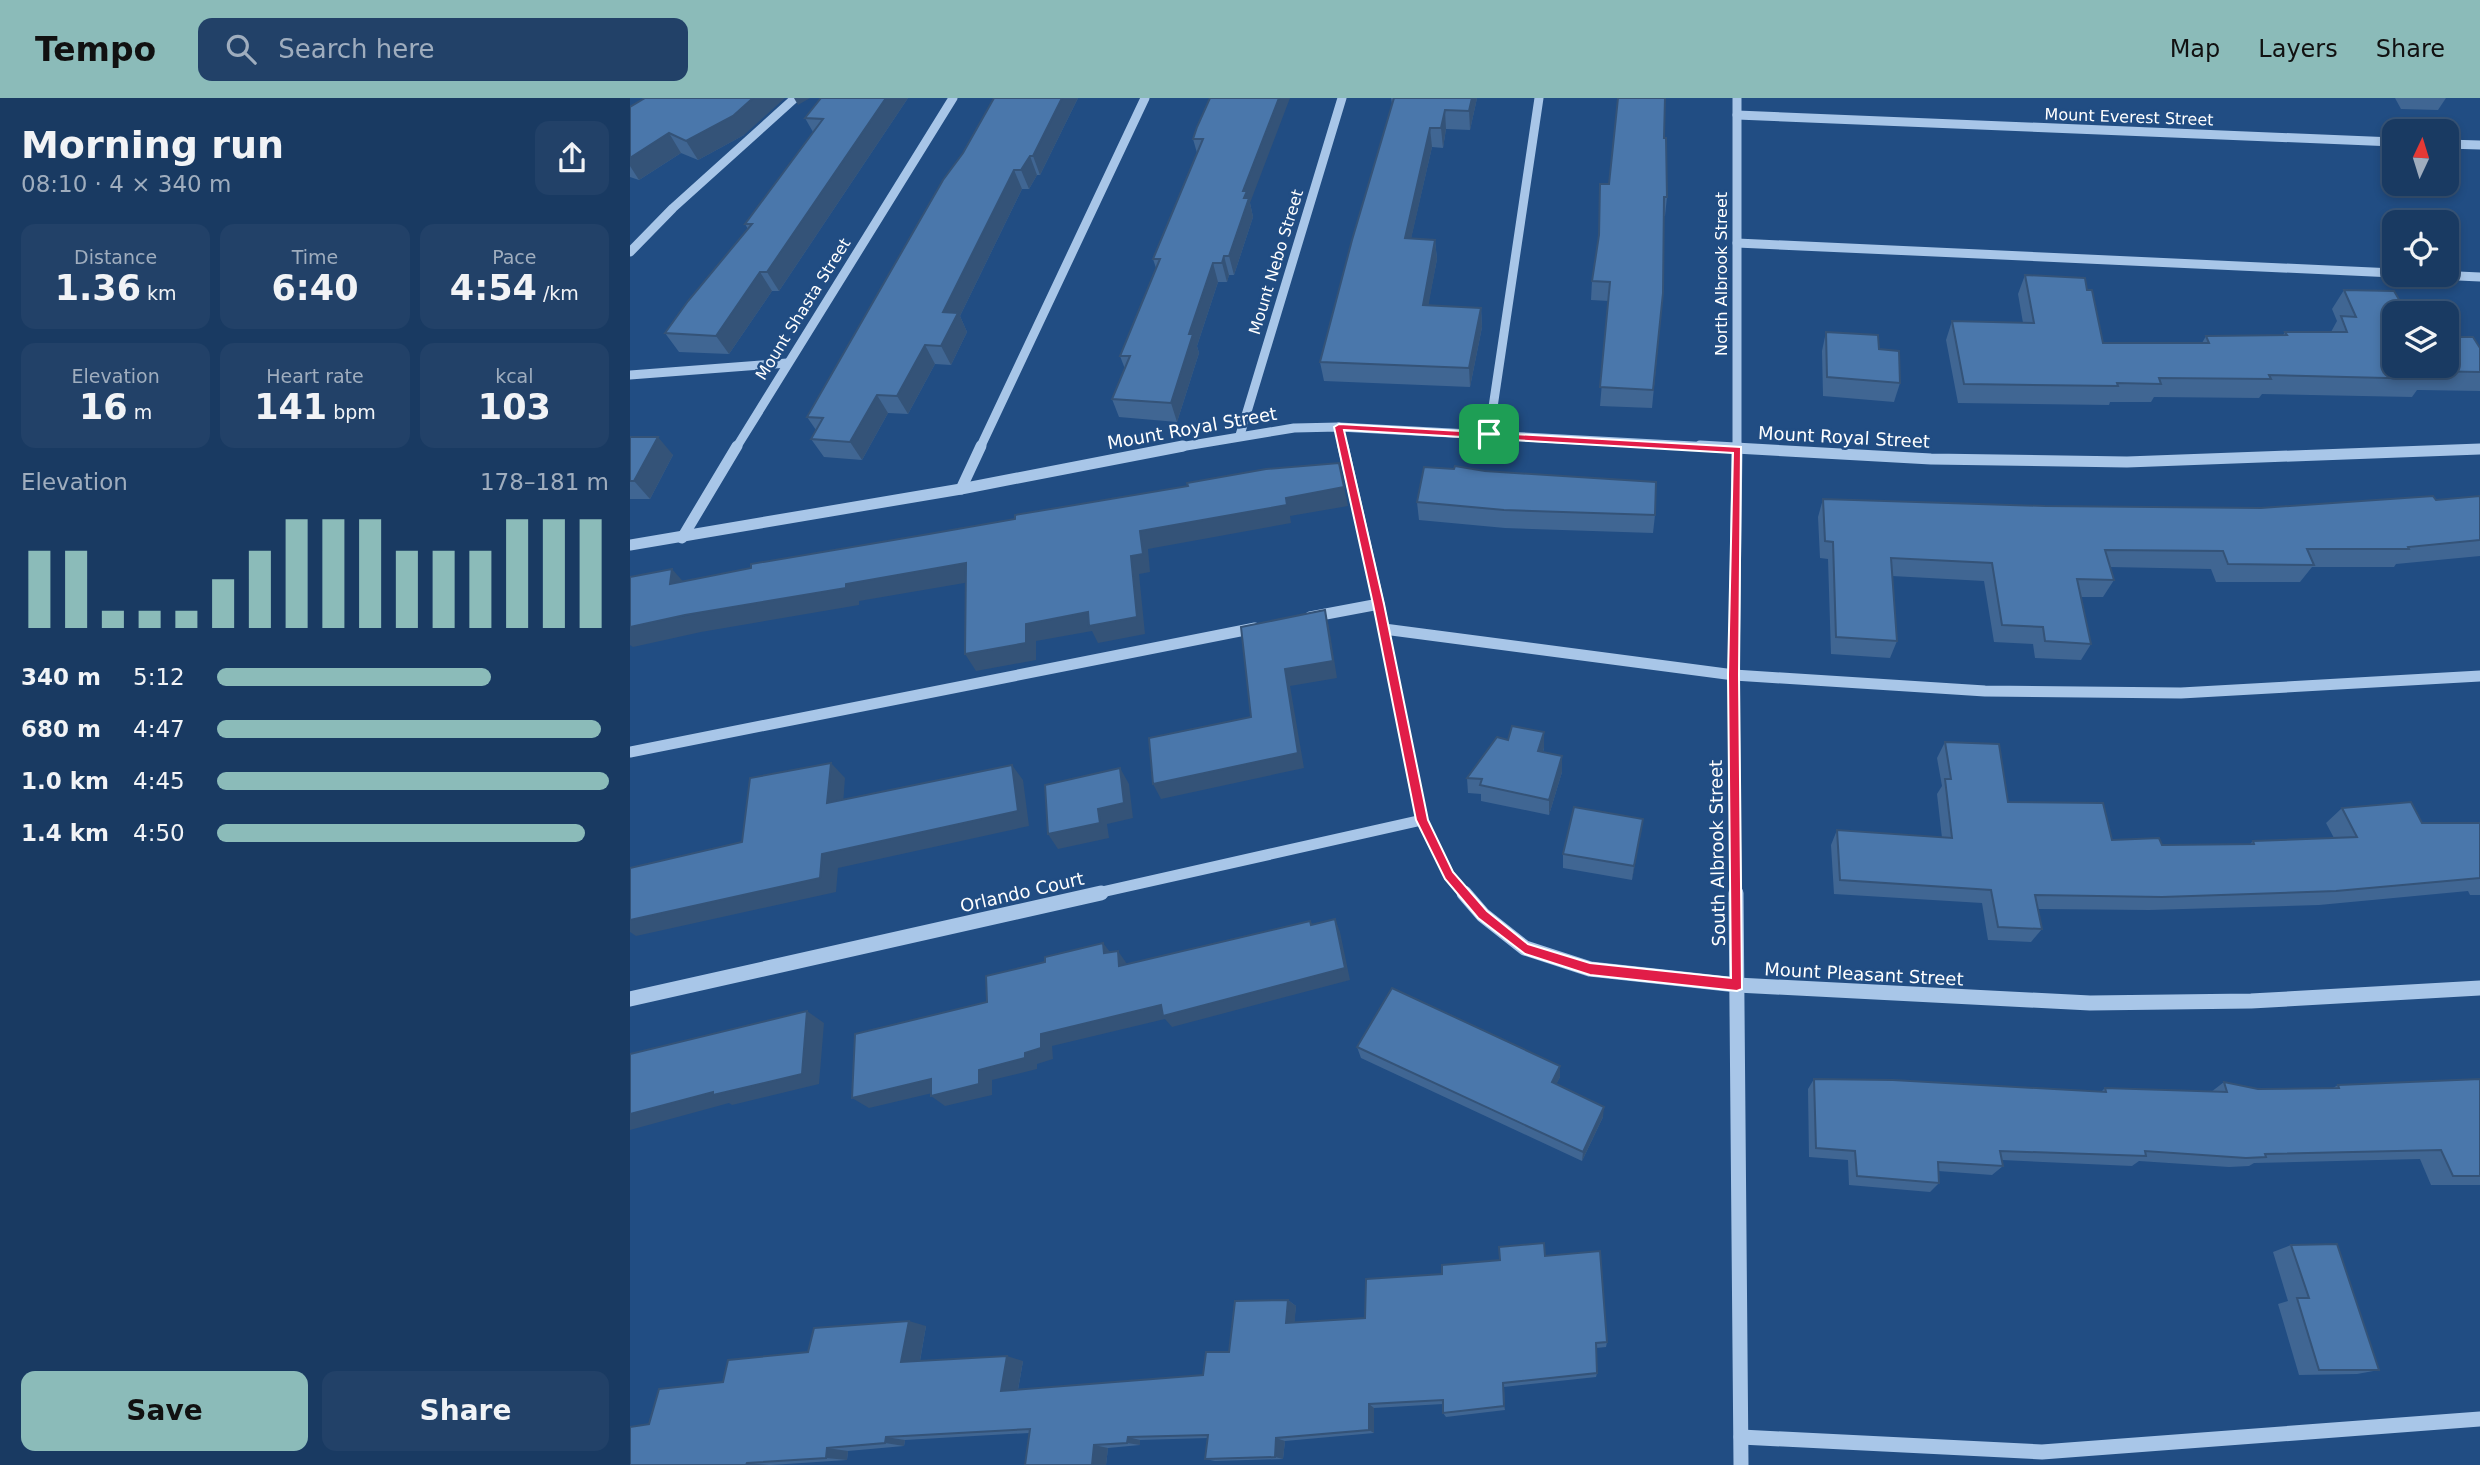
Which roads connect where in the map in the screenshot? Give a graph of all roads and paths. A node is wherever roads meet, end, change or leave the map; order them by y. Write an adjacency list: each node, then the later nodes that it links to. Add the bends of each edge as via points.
1 (795, 98): 12 (street)
2 (953, 98): 16 (street, Mount Shasta Street)
3 (1145, 98): 23 (street)
4 (1342, 98): 20 (street, Mount Nebo Street)
5 (1539, 98): 19 (street)
6 (1737, 98): 7 (street, North Albrook Street)
7 (1737, 116): 8 (street, Mount Everest Street); 11 (street, North Albrook Street)
8 (2382, 142)
9 (2459, 144): 10 (street)
10 (2480, 145)
11 (1737, 243): 13 (street); 22 (street, North Albrook Street)
12 (630, 252)
13 (2382, 272)
14 (2459, 276): 15 (street)
15 (2480, 277)
16 (787, 363): 17 (street); 24 (street, Mount Shasta Street)
17 (630, 375)
18 (1339, 427): 19 (street, Mount Royal Street); 20 (street, Mount Royal Street); 26 (street, Mount Pleasant Street)
19 (1489, 434): 22 (street, Mount Royal Street)
20 (1240, 435): 23 (street, Mount Royal Street)
21 (2480, 449): 22 (street, Mount Royal Street, via 2127,462 1931,460)
22 (1737, 450): 30 (street, South Albrook Street)
23 (961, 489): 24 (street, Mount Royal Street)
24 (682, 538): 25 (street, Mount Royal Street)
25 (630, 545)
26 (1379, 604): 27 (street); 29 (street, Mount Pleasant Street)
27 (1297, 620)
28 (1270, 625): 32 (street)
29 (1384, 629): 30 (street); 33 (street, Mount Pleasant Street)
30 (1734, 675): 31 (street, via 1985,691 2167,693); 34 (street, South Albrook Street)
31 (2480, 676)
32 (630, 752)
33 (1422, 820): 34 (street, Mount Pleasant Street, via 1449,875 1483,915 1525,948 1590,969); 36 (street, Orlando Court)
34 (1737, 985): 35 (street, Mount Pleasant Street, via 2090,1003); 38 (street, South Albrook Street)
35 (2480, 988)
36 (630, 999)
37 (2480, 1419): 38 (street, via 2042,1452)
38 (1741, 1437): 39 (street, South Albrook Street)
39 (1741, 1465)

